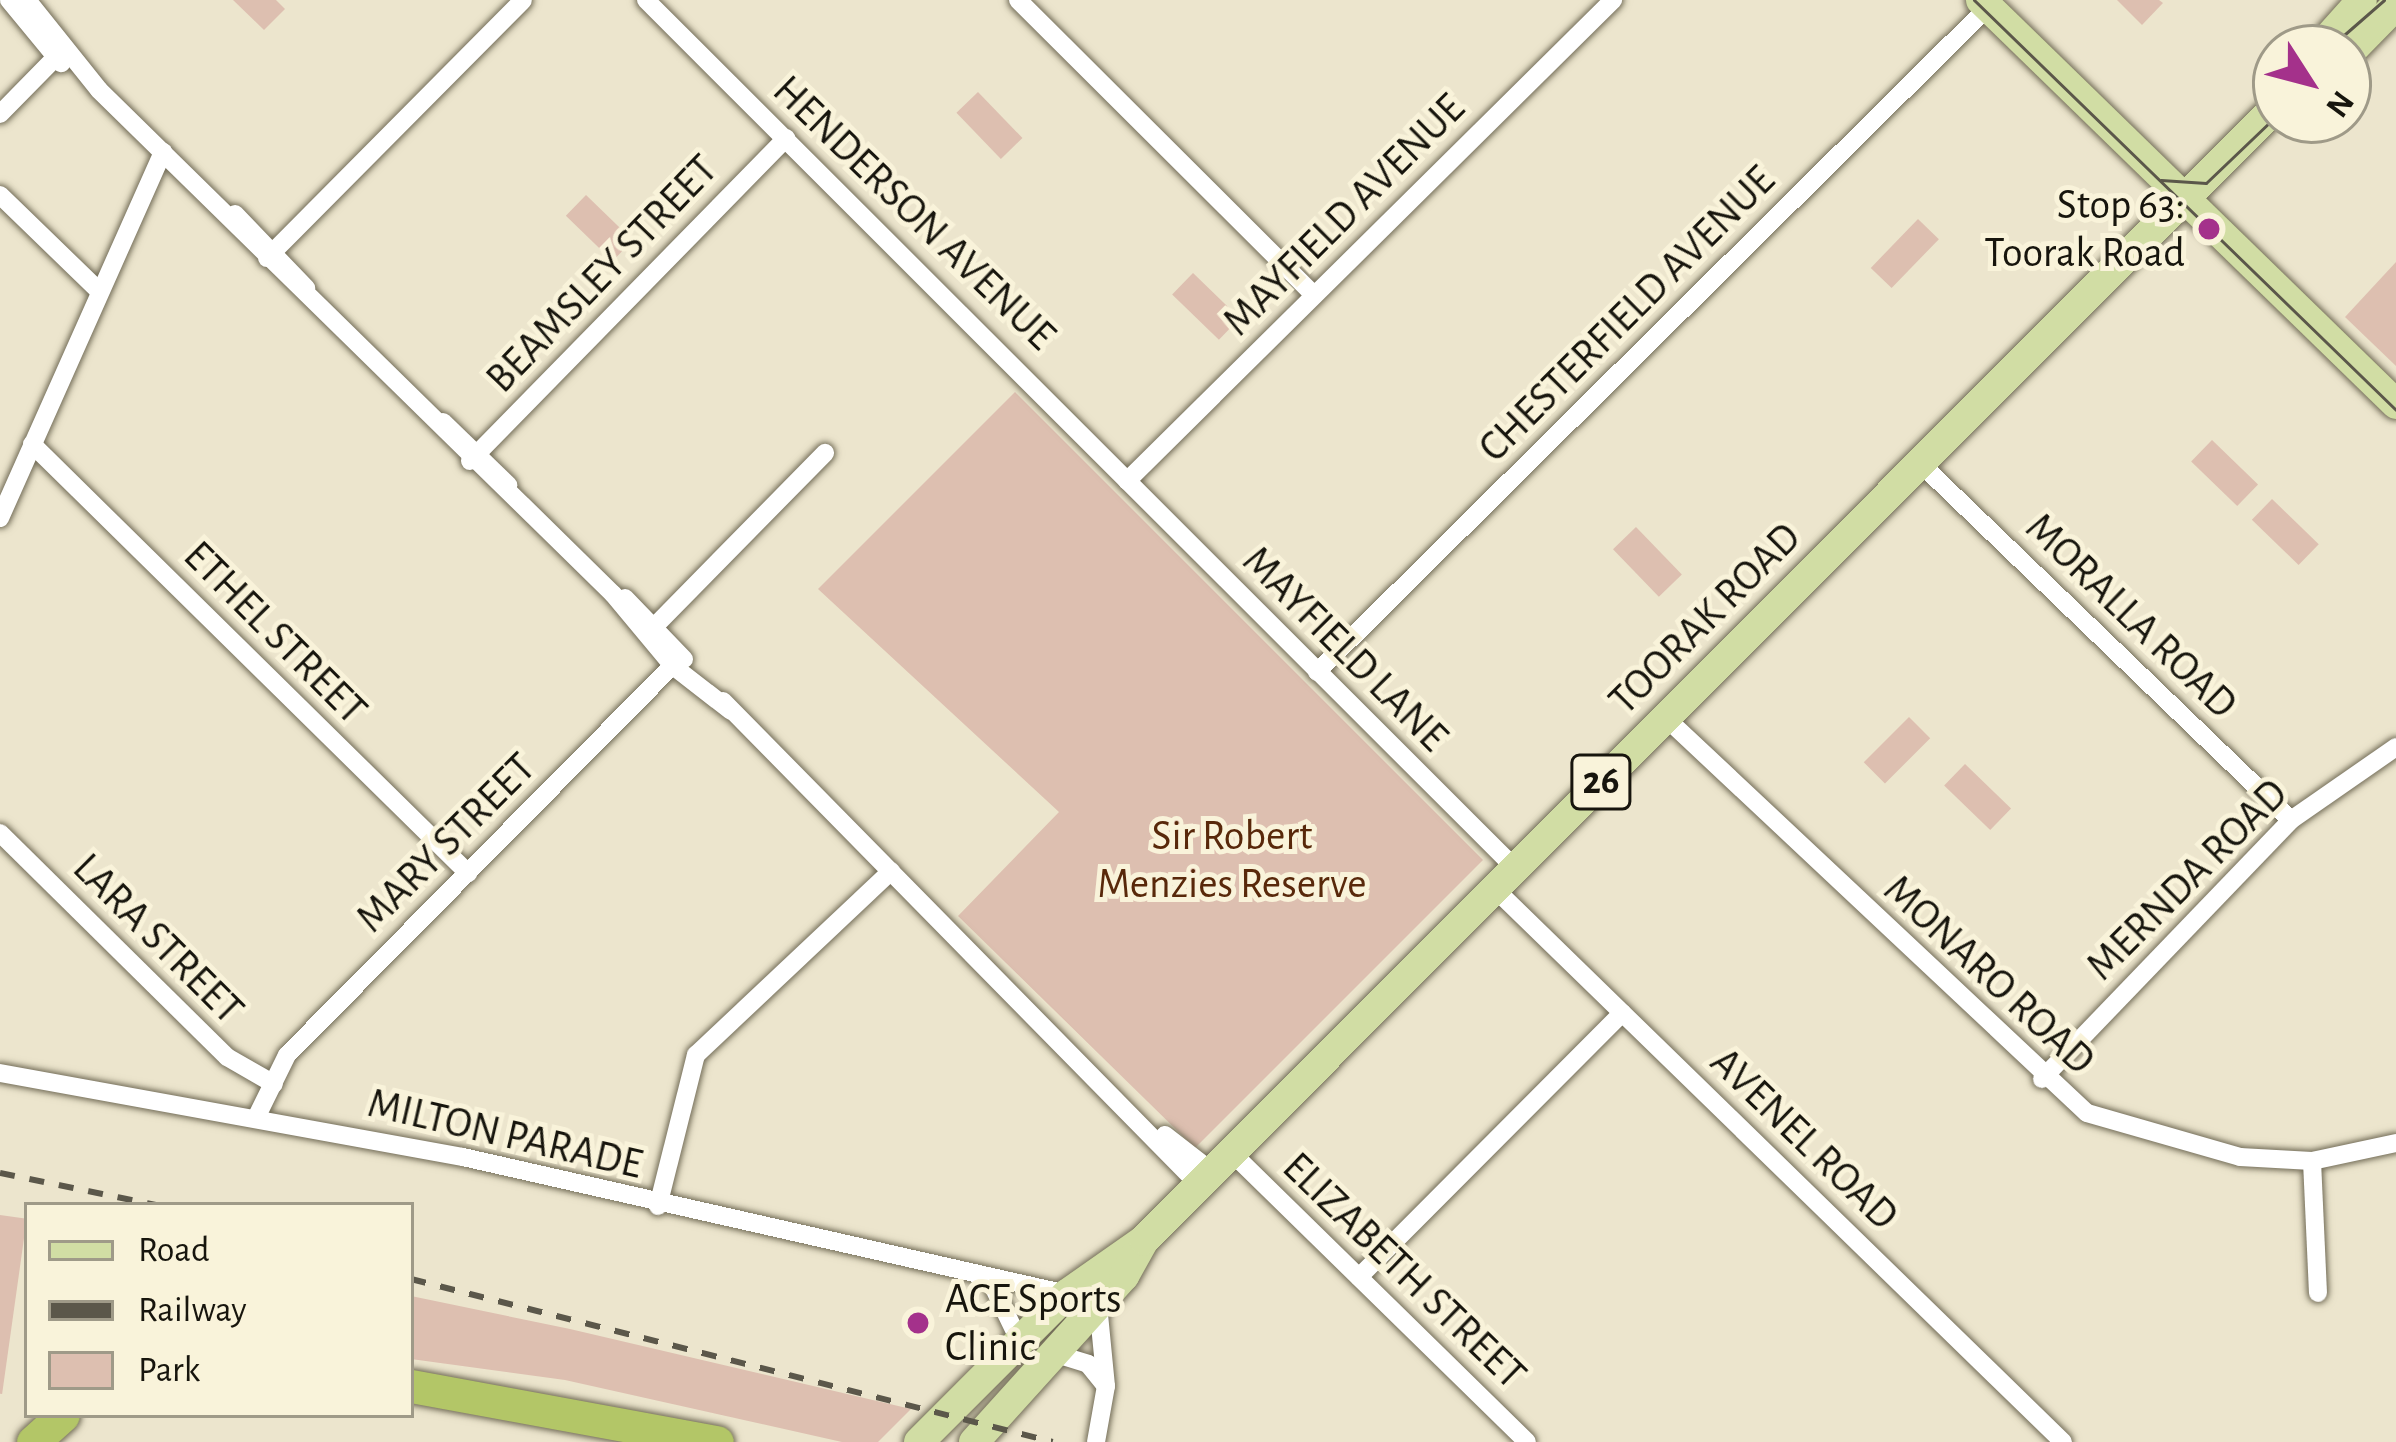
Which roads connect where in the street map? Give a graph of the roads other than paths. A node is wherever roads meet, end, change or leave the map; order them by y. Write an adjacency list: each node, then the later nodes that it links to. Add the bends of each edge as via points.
1 (9, 0): 8 (street, ELIZABETH STREET)
2 (27, 0): 8 (street, ELIZABETH STREET)
3 (523, 0): 15 (street)
4 (646, 0): 11 (street, HENDERSON AVENUE)
5 (1612, 0): 17 (street, MAYFIELD AVENUE)
6 (1029, 3): 17 (street)
7 (1985, 4): 14 (main road); 27 (street, CHESTERFIELD AVENUE)
8 (59, 54): 9 (street); 12 (street, ELIZABETH STREET)
9 (0, 114)
10 (2252, 132): 14 (main road, TOORAK ROAD / 26)
11 (786, 138): 21 (street, BEAMSLEY STREET); 23 (street, HENDERSON AVENUE)
12 (163, 152): 15 (street, ELIZABETH STREET); 16 (street)
13 (0, 195): 16 (street)
14 (2185, 200): 18 (main road); 22 (main road, TOORAK ROAD / 26)
15 (272, 253): 21 (street, ELIZABETH STREET)
16 (100, 292): 19 (street)
17 (1314, 296): 23 (street, MAYFIELD AVENUE)
18 (2396, 404)
19 (32, 444): 24 (street); 32 (street, ETHEL STREET)
20 (825, 453): 25 (street)
21 (475, 455): 25 (street, ELIZABETH STREET)
22 (1922, 464): 28 (main road, TOORAK ROAD / 26); 30 (street, MORALLA ROAD)
23 (1127, 481): 27 (street, MAYFIELD LANE)
24 (0, 518)
25 (653, 627): 26 (street, ELIZABETH STREET)
26 (677, 662): 32 (street, MARY STREET); 33 (street, ELIZABETH STREET)
27 (1317, 672): 34 (street, MAYFIELD LANE)
28 (1666, 718): 34 (main road, TOORAK ROAD / 26); 37 (street, MONARO ROAD)
29 (2396, 747): 30 (street, MERNDA ROAD)
30 (2291, 820): 37 (street, MERNDA ROAD)
31 (0, 833): 38 (street, LARA STREET, via 238,1067)
32 (468, 873): 38 (street, MARY STREET, via 286,1055)
33 (888, 874): 43 (street, ELIZABETH STREET, via 1155,1130); 44 (street, via 696,1055)
34 (1504, 878): 35 (street, AVENEL ROAD); 43 (main road, TOORAK ROAD / 26)
35 (1622, 1012): 46 (street); 62 (street, AVENEL ROAD)
36 (0, 1073): 39 (street, MILTON PARADE)
37 (2042, 1079): 42 (street, MONARO ROAD, via 2087,1113 2163,1142)
38 (274, 1085): 39 (street, MARY STREET); 40 (street)
39 (257, 1116): 40 (street, MILTON PARADE)
40 (278, 1120): 44 (street, MILTON PARADE)
41 (2396, 1143): 42 (street, MONARO ROAD)
42 (2312, 1161): 48 (street)
43 (1213, 1169): 45 (main road, TOORAK ROAD / 26); 46 (street, ELIZABETH STREET)
44 (658, 1206): 47 (street, MILTON PARADE)
45 (1144, 1240): 49 (main road, TOORAK ROAD / 26); 50 (main road, TOORAK ROAD / 26)
46 (1359, 1277): 61 (street, ELIZABETH STREET)
47 (991, 1282): 49 (street, MILTON PARADE); 51 (street)
48 (2318, 1293)
49 (1066, 1294): 51 (main road, TOORAK ROAD / 26)
50 (1098, 1305): 52 (main road, TOORAK ROAD / 26); 53 (street)
51 (1018, 1338): 58 (main road, TOORAK ROAD / 26)
52 (1053, 1353): 53 (street, via 1088,1364); 59 (main road, TOORAK ROAD / 26)
53 (1106, 1386): 60 (street)
54 (414, 1387): 57 (highway)
55 (60, 1418): 56 (highway)
56 (33, 1442)
57 (717, 1442)
58 (919, 1442)
59 (974, 1442)
60 (1096, 1442)
61 (1527, 1442)
62 (2063, 1442)

